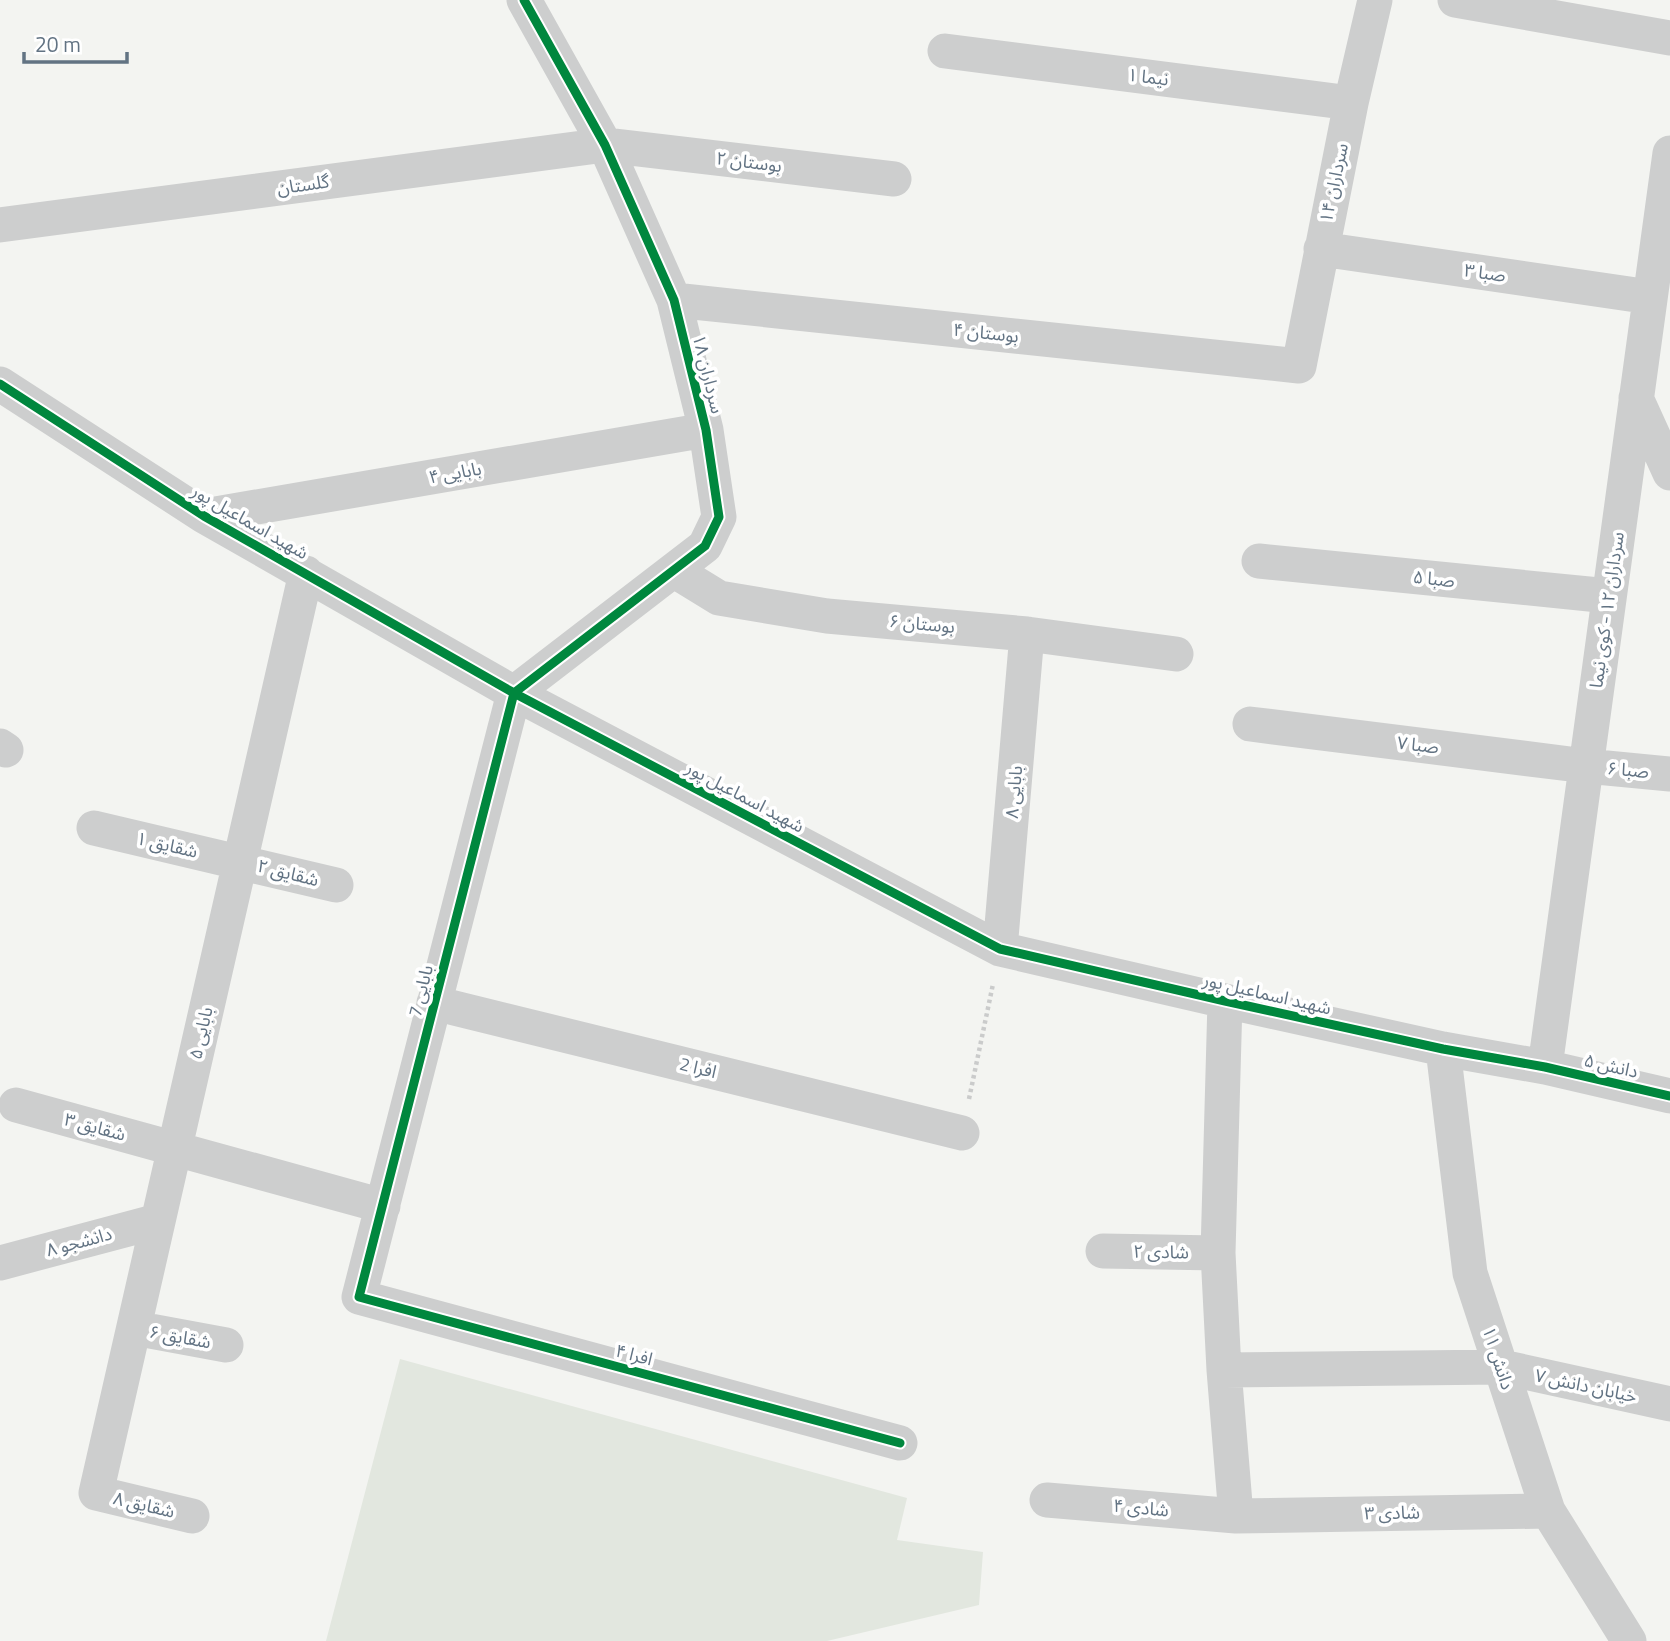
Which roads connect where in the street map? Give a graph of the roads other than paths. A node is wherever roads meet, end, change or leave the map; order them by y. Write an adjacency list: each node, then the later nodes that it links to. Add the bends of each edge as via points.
1 (524, 0): 7 (street, سرداران ۱۸)
2 (1375, 0): 6 (street, سرداران ۱۴)
3 (1455, 0): 4 (street)
4 (1670, 38)
5 (945, 51): 6 (street, نیما ۱)
6 (1351, 103): 11 (street, سرداران ۱۴)
7 (605, 145): 9 (street, بوستان ۲); 10 (street, گلستان); 13 (street, سرداران ۱۸)
8 (1670, 153): 12 (street, سرداران ۱۲ - کوی نیما)
9 (894, 179)
10 (0, 225)
11 (1321, 249): 12 (street, صبا ۳); 14 (street, سرداران ۱۴)
12 (1650, 297): 16 (street, سرداران ۱۲ - کوی نیما)
13 (674, 300): 14 (street, بوستان ۴); 17 (street, سرداران ۱۸)
14 (1299, 366)
15 (0, 384): 19 (street, شهید اسماعیل پور)
16 (1636, 398): 18 (street); 23 (street, سرداران ۱۲ - کوی نیما)
17 (706, 430): 19 (street, بابایی ۴); 21 (street, سرداران ۱۸, via 719,517 705,546)
18 (1670, 473)
19 (204, 516): 22 (street, شهید اسماعیل پور)
20 (1259, 561): 23 (street, صبا ۵)
21 (675, 571): 24 (street, بوستان ۶, via 719,598 827,616); 26 (street, سرداران ۱۸)
22 (306, 573): 26 (street, شهید اسماعیل پور); 31 (street, بابایی ۵)
23 (1609, 596): 28 (street, سرداران ۱۲ - کوی نیما)
24 (1027, 634): 25 (street, بوستان ۶); 33 (street, بابایی ۸)
25 (1176, 654)
26 (514, 693): 33 (street, شهید اسماعیل پور); 35 (street, بابایی 7)
27 (1250, 724): 28 (street, صبا ۷)
28 (1586, 766): 29 (street, صبا ۶); 37 (street, سرداران ۱۲ - کوی نیما)
29 (1670, 774)
30 (94, 828): 31 (street, شقایق ۱)
31 (240, 862): 32 (street, شقایق ۲); 41 (street, بابایی ۵)
32 (336, 885)
33 (1000, 949): 34 (street, شهید اسماعیل پور)
34 (1225, 1002): 36 (street, شهید اسماعیل پور); 45 (street)
35 (434, 1003): 40 (street, افرا 2); 42 (street, بابایی 7)
36 (1443, 1049): 37 (street, شهید اسماعیل پور); 50 (street, دانش ۱۱, via 1470,1273)
37 (1545, 1067): 38 (street, دانش ۵)
38 (1670, 1096)
39 (16, 1105): 41 (street, شقایق ۳)
40 (962, 1133)
41 (175, 1148): 42 (street, شقایق ۳); 43 (street, بابایی ۵)
42 (383, 1206): 47 (street, بابایی 7)
43 (158, 1221): 46 (street, دانشجو ۸); 48 (street, بابایی ۵)
44 (1103, 1251): 45 (street, شادی ۲)
45 (1218, 1253): 51 (street)
46 (0, 1263)
47 (359, 1297): 53 (street, افرا ۴)
48 (134, 1328): 49 (street, شقایق ۶); 54 (street, بابایی ۵)
49 (226, 1345)
50 (1502, 1367): 51 (street, خیابان دانش ۷); 52 (street, خیابان دانش ۷); 56 (street, دانش ۱۱)
51 (1224, 1370): 58 (street)
52 (1670, 1405)
53 (900, 1443)
54 (96, 1493): 57 (street, شقایق ۸)
55 (1046, 1500): 58 (street, شادی ۴)
56 (1548, 1511): 58 (street, شادی ۳); 59 (street, دانش ۱۱)
57 (192, 1516)
58 (1236, 1516)
59 (1629, 1641)

